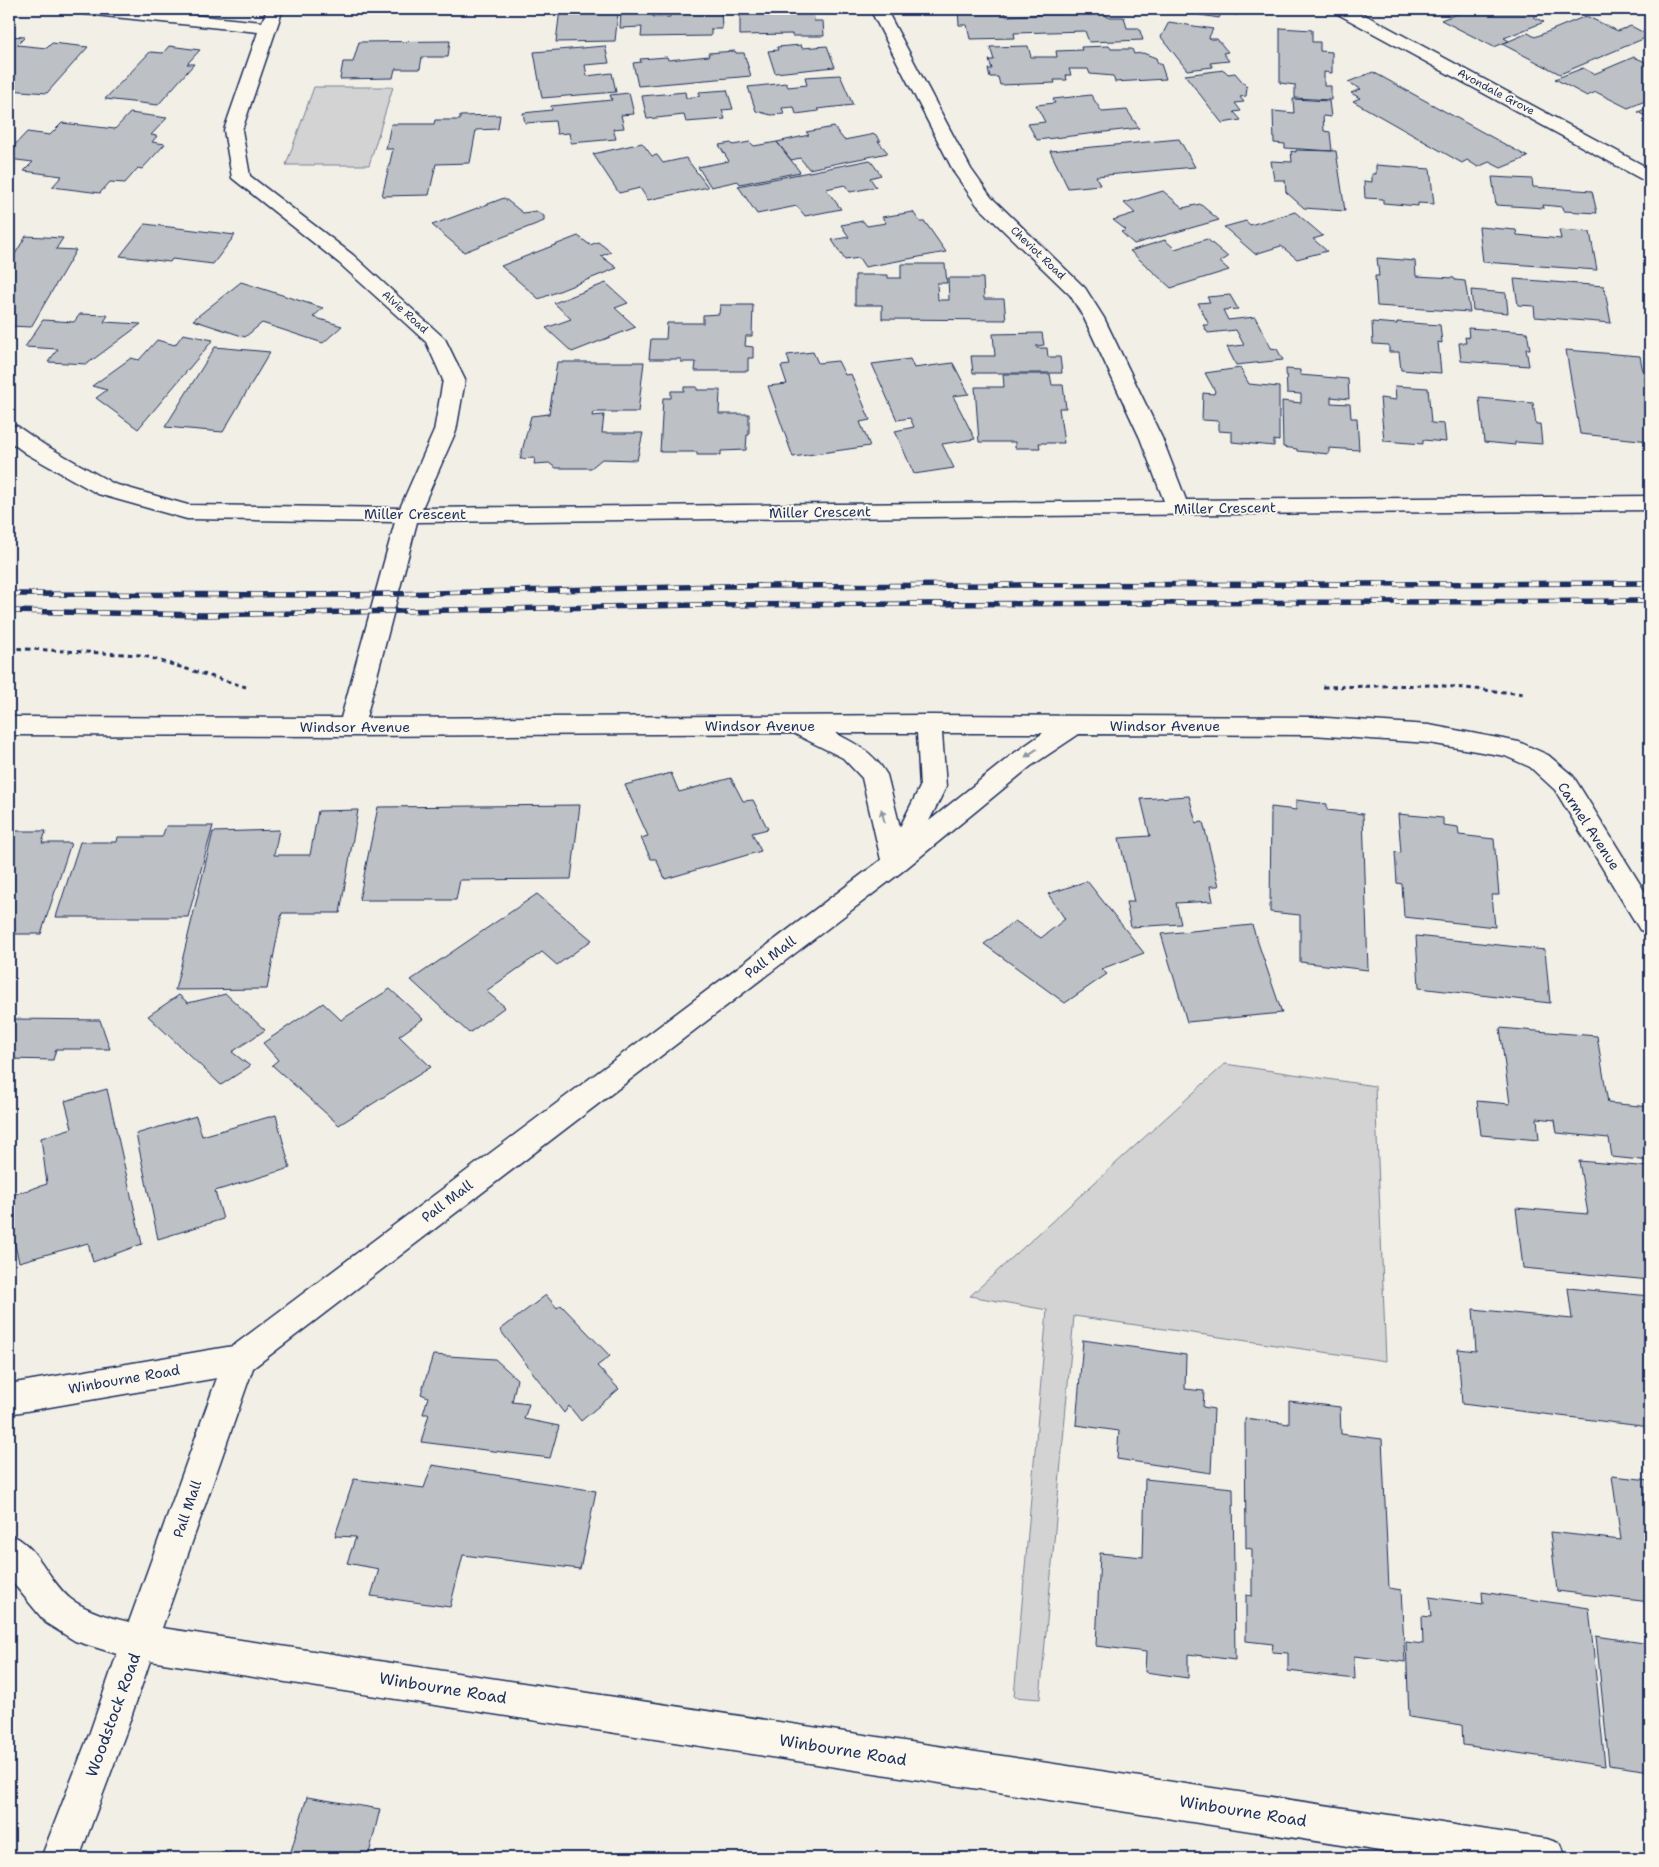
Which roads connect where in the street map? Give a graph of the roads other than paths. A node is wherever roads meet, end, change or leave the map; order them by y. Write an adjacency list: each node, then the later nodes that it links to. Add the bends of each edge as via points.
1 (85, 9): 5 (street)
2 (275, 9): 5 (street, Alvie Road)
3 (878, 9): 9 (street, Cheviot Road, via 962,170 984,201 1078,292 1094,318 1150,438)
4 (1342, 9): 6 (street, Avondale Grove)
5 (268, 28): 10 (street, Alvie Road, via 233,130 241,178 346,259 435,339 454,380 445,432)
6 (1650, 176)
7 (9, 431): 10 (street, Miller Crescent, via 106,489 187,512)
8 (1650, 503): 9 (street, Miller Crescent)
9 (1178, 508): 10 (street, Miller Crescent)
10 (408, 515): 15 (street, Alvie Road)
11 (929, 724): 13 (street, Windsor Avenue); 14 (street, Windsor Avenue); 17 (street, Pall Mall, via 933,788)
12 (9, 726): 15 (street, Windsor Avenue)
13 (796, 726): 15 (street, Windsor Avenue); 17 (street, one-way to 13, via 874,775 852,752)
14 (1072, 726): 16 (street, Windsor Avenue, via 1312,726 1429,734); 17 (street, Pall Mall, one-way to 17, via 1022,760)
15 (351, 727)
16 (1510, 748): 18 (street, Carmel Avenue, via 1539,762 1564,783)
17 (895, 863): 19 (street, Pall Mall)
18 (1650, 923)
19 (240, 1358): 20 (street, Winbourne Road); 22 (street, Pall Mall)
20 (9, 1399)
21 (9, 1551): 22 (street, Woodstock Road, via 58,1611 88,1628)
22 (139, 1642): 23 (street, Woodstock Road); 24 (street, Winbourne Road)
23 (60, 1858)
24 (1547, 1858)

